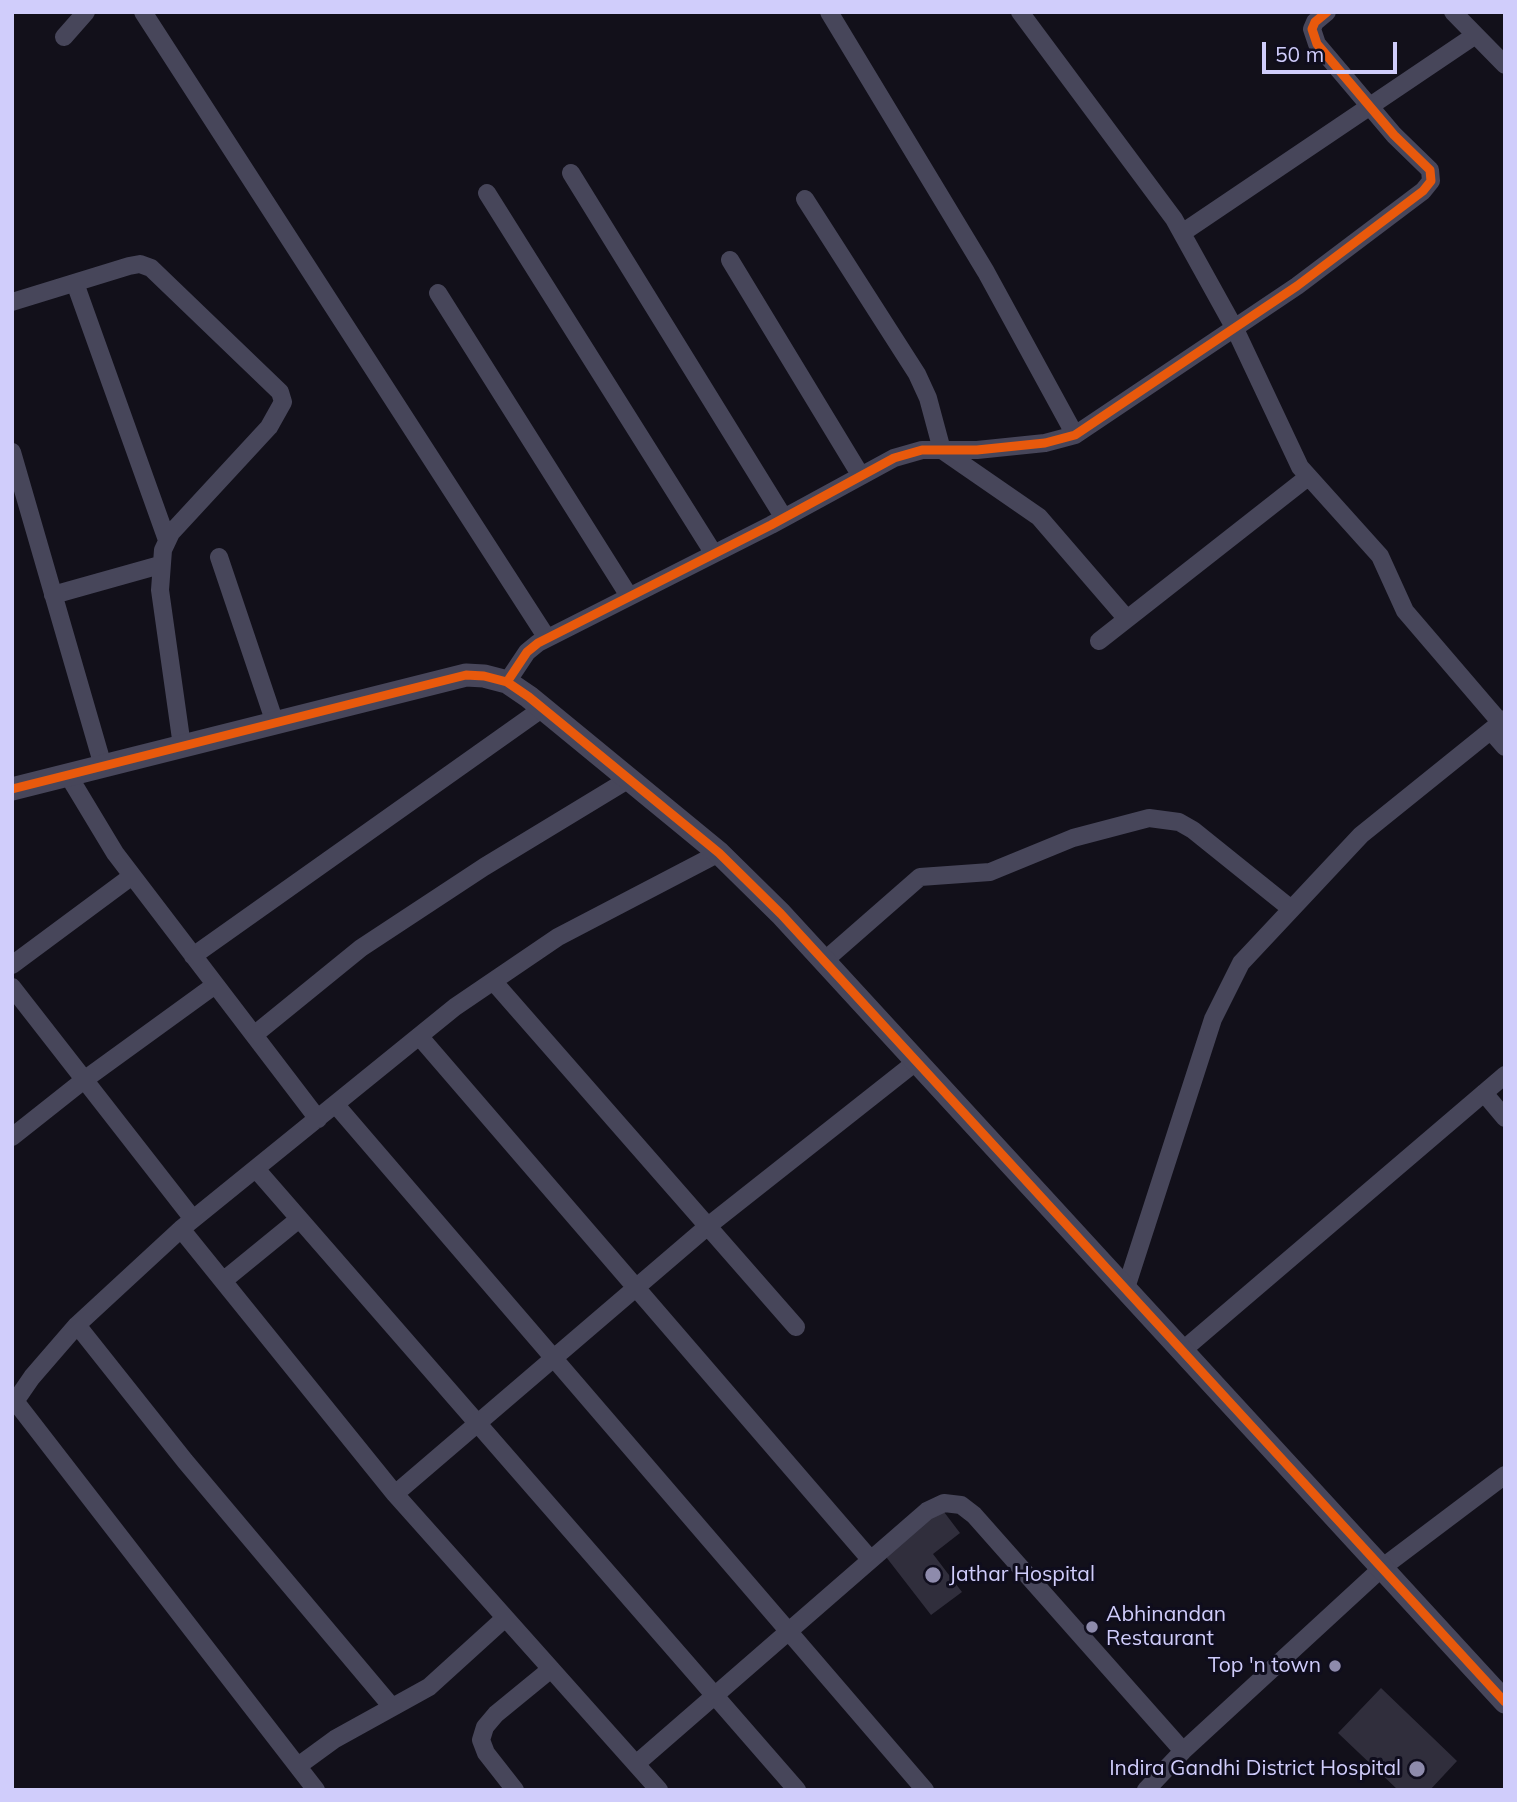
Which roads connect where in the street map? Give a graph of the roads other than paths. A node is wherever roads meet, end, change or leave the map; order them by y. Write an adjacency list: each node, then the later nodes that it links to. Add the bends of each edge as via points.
1 (86, 12): 8 (street)
2 (144, 12): 33 (street)
3 (829, 12): 20 (street, via 986,272)
4 (1020, 12): 14 (street)
5 (1326, 12): 10 (street, via 1315,22 1312,35)
6 (1453, 12): 7 (street)
7 (1474, 36): 9 (street); 10 (street)
8 (64, 37)
9 (1505, 65)
10 (1371, 107): 14 (street); 19 (street, via 1424,162 1431,181)
11 (570, 173): 25 (street)
12 (487, 193): 27 (street)
13 (805, 199): 21 (street, via 917,374)
14 (1182, 233): 19 (street)
15 (730, 260): 23 (street)
16 (75, 283): 18 (street); 26 (street); 26 (street, via 129,266 151,268 280,392 283,402 269,427)
17 (438, 293): 31 (street)
18 (12, 302)
19 (1235, 329): 20 (street); 24 (street)
20 (1075, 435): 21 (street, via 1002,448)
21 (942, 450): 23 (street, via 908,452); 32 (street, via 1039,517)
22 (12, 452): 30 (street)
23 (861, 476): 25 (street)
24 (1308, 477): 32 (street); 38 (street, via 1380,556 1405,611)
25 (785, 518): 27 (street)
26 (167, 540): 29 (street)
27 (714, 554): 31 (street)
28 (219, 557): 37 (street)
29 (160, 565): 30 (street); 39 (street)
30 (53, 595): 41 (street)
31 (629, 596): 33 (street)
32 (1127, 619): 34 (street)
33 (547, 638): 35 (street, via 527,652)
34 (1099, 641)
35 (506, 682): 36 (street); 37 (street, via 466,675)
36 (543, 708): 43 (street); 48 (street)
37 (275, 723): 39 (street)
38 (1499, 724): 40 (street); 47 (street, via 1361,835)
39 (182, 747): 41 (street)
40 (1505, 747)
41 (103, 766): 42 (street)
42 (68, 775): 44 (street); 46 (street)
43 (629, 779): 45 (street); 54 (street, via 361,948)
44 (12, 789)
45 (719, 853): 49 (street); 51 (street, via 558,937)
46 (132, 876): 48 (street); 50 (street)
47 (1290, 908): 49 (street, via 1193,830 1179,822 1149,818 1073,838 990,872 920,877); 70 (street, via 1241,963 1226,988)
48 (193, 956): 52 (street)
49 (824, 961): 56 (street)
50 (12, 965)
51 (493, 981): 55 (street); 67 (street)
52 (215, 985): 54 (street); 58 (street)
53 (12, 987): 58 (street)
54 (254, 1035): 62 (street)
55 (419, 1036): 60 (street); 69 (street)
56 (917, 1062): 67 (street); 70 (street)
57 (1505, 1075): 59 (street)
58 (84, 1080): 63 (street); 66 (street)
59 (1484, 1093): 61 (street); 73 (street)
60 (336, 1105): 62 (street); 74 (street)
61 (1505, 1118)
62 (318, 1119): 64 (street)
63 (12, 1137)
64 (256, 1169): 65 (street); 66 (street)
65 (299, 1219): 68 (street); 76 (street)
66 (187, 1224): 68 (street); 71 (street)
67 (708, 1226): 69 (street); 72 (street)
68 (223, 1281): 78 (street)
69 (636, 1288): 74 (street); 79 (street)
70 (1126, 1288): 73 (street)
71 (78, 1325): 75 (street); 86 (street, via 185,1461)
72 (796, 1327)
73 (1184, 1350): 80 (street)
74 (556, 1360): 76 (street); 82 (street)
75 (16, 1395): 89 (street)
76 (479, 1424): 78 (street); 84 (street)
77 (1505, 1475): 80 (street)
78 (395, 1494): 81 (street)
79 (870, 1559): 82 (street); 87 (street, via 935,1506 953,1503 967,1508)
80 (1383, 1567): 85 (street); 87 (street)
81 (505, 1618): 83 (street); 86 (street, via 429,1687)
82 (787, 1629): 84 (street); 94 (street)
83 (551, 1669): 88 (street); 91 (street, via 496,1714 481,1740)
84 (713, 1695): 88 (street); 93 (street)
85 (1505, 1702)
86 (392, 1707): 89 (street)
87 (1183, 1751): 95 (street)
88 (636, 1764): 92 (street)
89 (298, 1766): 90 (street)
90 (316, 1790)
91 (515, 1790)
92 (659, 1790)
93 (797, 1790)
94 (925, 1790)
95 (1146, 1790)

